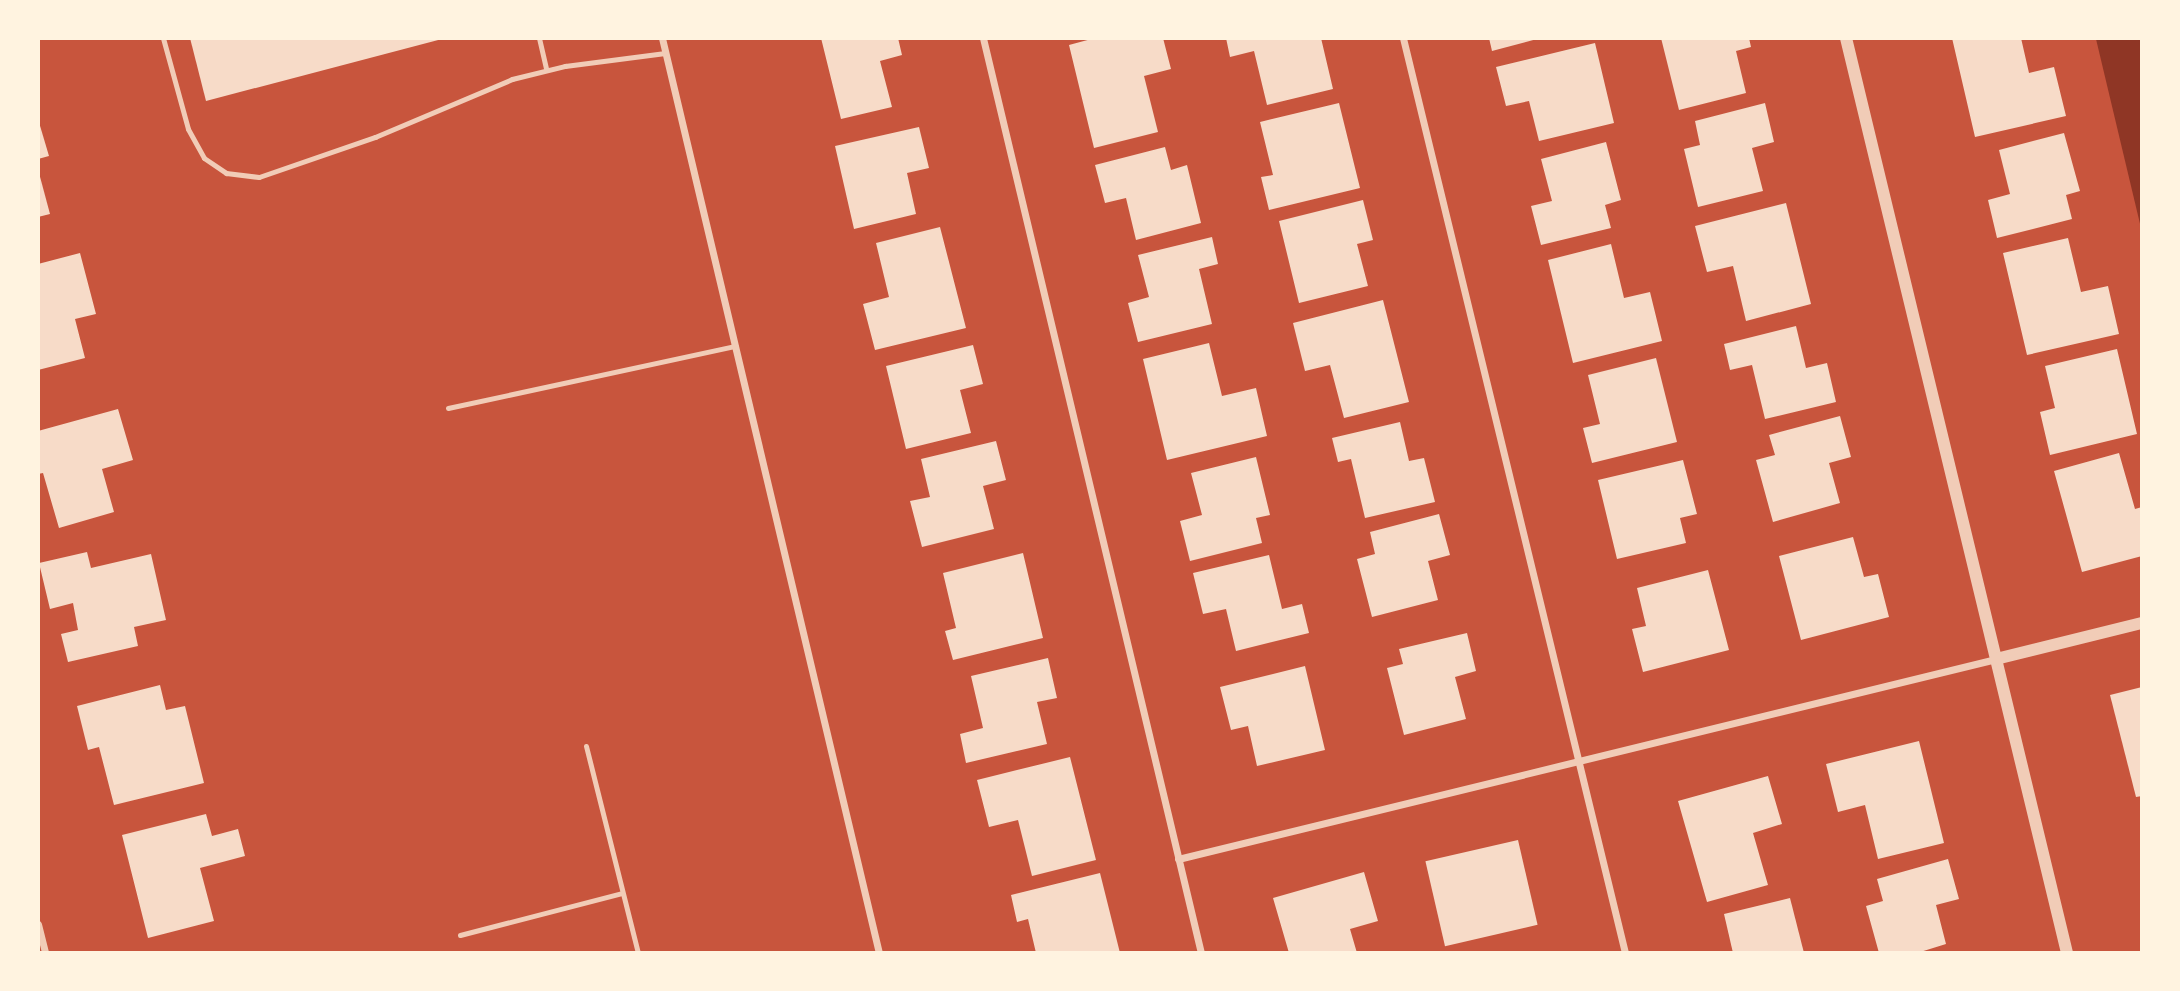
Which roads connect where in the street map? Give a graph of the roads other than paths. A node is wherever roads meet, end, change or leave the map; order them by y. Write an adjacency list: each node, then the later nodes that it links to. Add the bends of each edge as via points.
1 (163, 38): 8 (lane, via 188,129 204,159 226,173 259,177)
2 (539, 38): 8 (lane)
3 (662, 38): 7 (street)
4 (983, 38): 15 (street)
5 (1403, 38): 14 (street)
6 (1846, 38): 12 (street)
7 (665, 53): 8 (lane); 9 (street)
8 (546, 69)
9 (735, 345): 10 (lane); 21 (street)
10 (449, 408)
11 (2141, 623): 12 (street)
12 (1996, 659): 14 (street); 24 (street)
13 (586, 746): 16 (lane)
14 (1579, 761): 15 (street); 23 (street)
15 (1178, 859): 22 (street)
16 (622, 893): 18 (lane); 20 (lane)
17 (38, 924): 19 (street)
18 (460, 935)
19 (45, 953)
20 (638, 953)
21 (880, 953)
22 (1201, 953)
23 (1625, 953)
24 (2067, 953)

